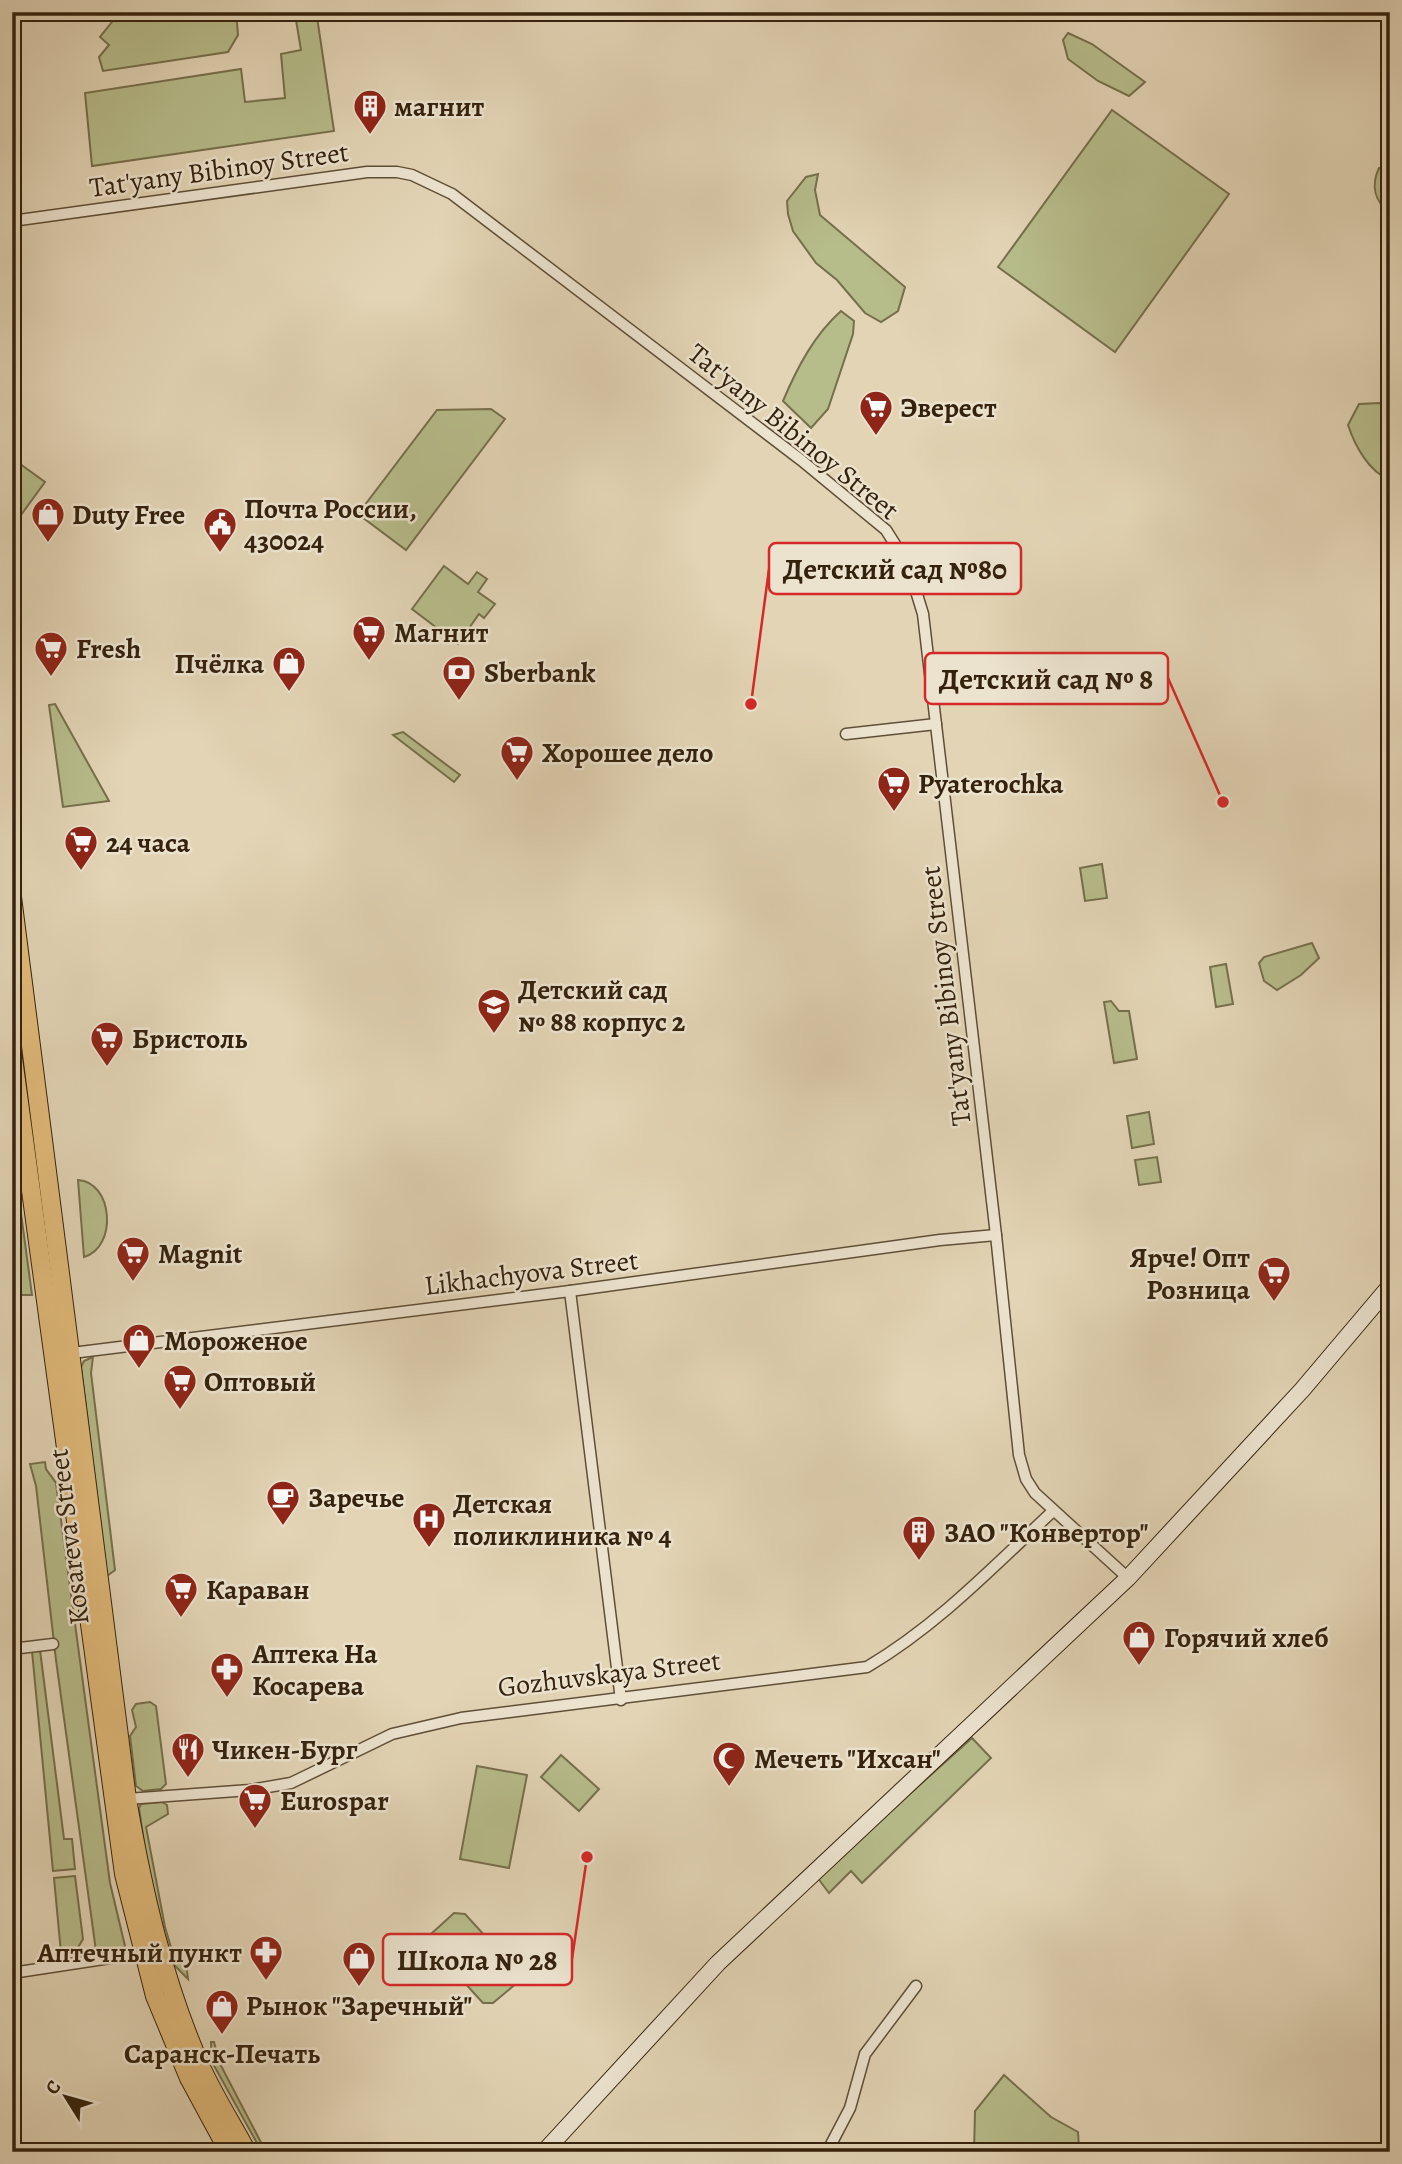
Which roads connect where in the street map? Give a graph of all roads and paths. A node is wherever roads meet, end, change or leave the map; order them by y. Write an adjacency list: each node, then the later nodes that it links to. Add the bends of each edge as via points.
1 (12, 221): 2 (street, Tat'yany Bibinoy Street, via 367,172 412,175 443,189 802,460 886,530 916,584)
2 (936, 724): 3 (street); 6 (street, Tat'yany Bibinoy Street)
3 (846, 734)
4 (12, 897): 9 (main road, Kosareva Street)
5 (12, 1051): 10 (main road, Kosareva Street)
6 (996, 1235): 8 (street, Likhachyova Street); 11 (street, Tat'yany Bibinoy Street, via 1019,1455 1026,1479)
7 (1390, 1286): 12 (main road, via 1302,1390)
8 (570, 1291): 9 (street, Likhachyova Street); 15 (street)
9 (72, 1353): 10 (main road); 16 (main road, Kosareva Street)
10 (54, 1356): 17 (main road, Kosareva Street, via 124,1874)
11 (1053, 1511): 12 (street, Tat'yany Bibinoy Street); 15 (street, Gozhuvskaya Street, via 952,1607 867,1667)
12 (1128, 1578): 22 (main road, via 718,1963)
13 (53, 1644): 14 (street)
14 (12, 1648)
15 (621, 1700): 16 (street, Gozhuvskaya Street, via 461,1718 392,1734 291,1783)
16 (127, 1799): 17 (main road, Kosareva Street)
17 (151, 1951): 18 (street); 20 (main road, Kosareva Street, via 155,1996 174,2046); 21 (main road, Kosareva Street, via 202,2069)
18 (12, 1973)
19 (916, 1986): 23 (street, via 865,2054 850,2108)
20 (229, 2152)
21 (247, 2152)
22 (544, 2152)
23 (827, 2152)

